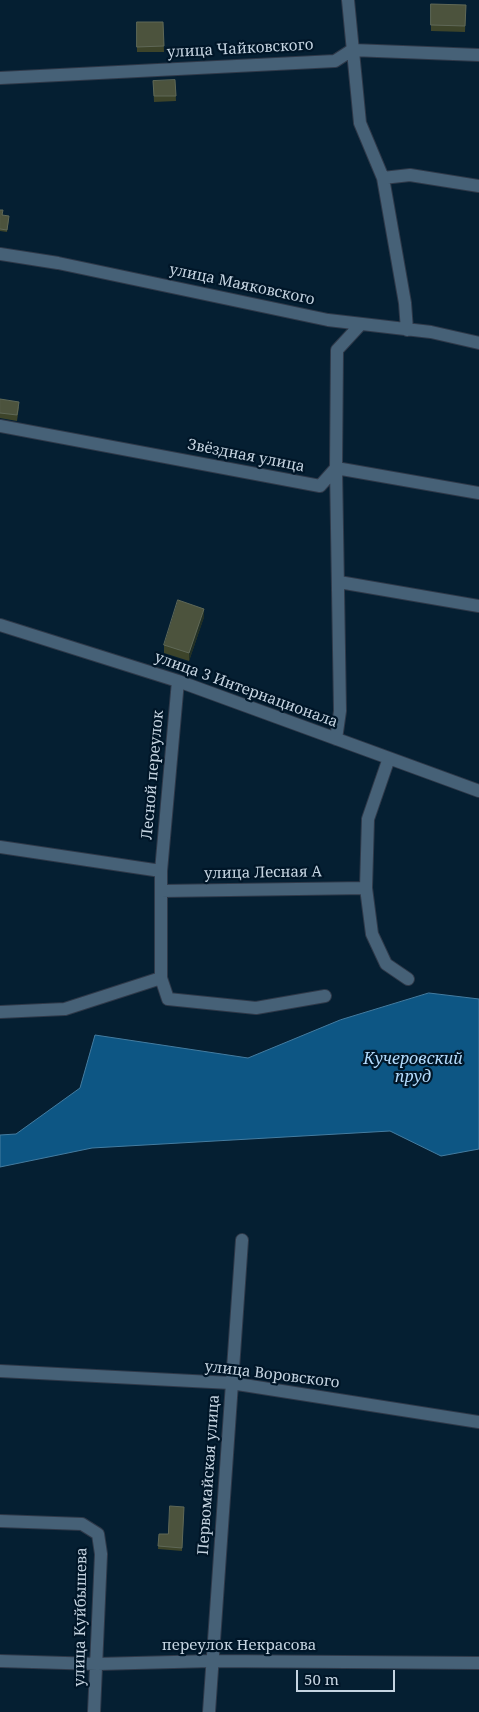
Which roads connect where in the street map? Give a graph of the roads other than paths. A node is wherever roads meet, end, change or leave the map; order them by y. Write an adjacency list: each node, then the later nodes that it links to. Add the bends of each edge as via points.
1 (348, 0): 2 (street)
2 (352, 50): 3 (street, улица Чайковского); 4 (street, улица Чайковского, via 335,61); 5 (street, via 360,124)
3 (479, 55)
4 (0, 78)
5 (383, 178): 6 (street, via 410,175); 9 (street)
6 (479, 186)
7 (0, 254): 8 (street, улица Маяковского)
8 (361, 324): 9 (street, улица Маяковского); 12 (street, via 337,350)
9 (407, 330): 10 (street, улица Маяковского)
10 (479, 342)
11 (0, 426): 12 (street, Звёздная улица, via 320,486)
12 (336, 468): 13 (street); 14 (street)
13 (479, 492)
14 (339, 582): 15 (street); 18 (street, via 340,711)
15 (479, 606)
16 (0, 625): 17 (street, улица 3 Интернационала)
17 (178, 681): 18 (street, улица 3 Интернационала); 22 (street, Лесной переулок)
18 (336, 739): 19 (street, улица 3 Интернационала)
19 (389, 758): 20 (street, улица 3 Интернационала); 23 (street, via 368,819)
20 (479, 791)
21 (0, 847): 22 (street)
22 (162, 871): 24 (street, Лесной переулок)
23 (366, 888): 24 (street, улица Лесная А); 26 (street, via 372,934 386,964)
24 (161, 891): 25 (street, Лесной переулок)
25 (161, 978): 27 (street, via 168,998 178,1000 256,1008); 28 (street, via 65,1009)
26 (408, 979)
27 (325, 996)
28 (0, 1012)
29 (242, 1240): 31 (street, Первомайская улица)
30 (0, 1372): 31 (street, улица Воровского)
31 (231, 1383): 32 (street, улица Воровского); 35 (street, Первомайская улица)
32 (479, 1422)
33 (0, 1521): 37 (street, улица Куйбышева, via 82,1524 98,1534 101,1554)
34 (0, 1661): 37 (street, переулок Некрасова)
35 (212, 1661): 36 (street, переулок Некрасова); 37 (street, переулок Некрасова); 39 (street, Первомайская улица)
36 (479, 1663)
37 (97, 1664): 38 (street, улица Куйбышева)
38 (94, 1712)
39 (208, 1712)

